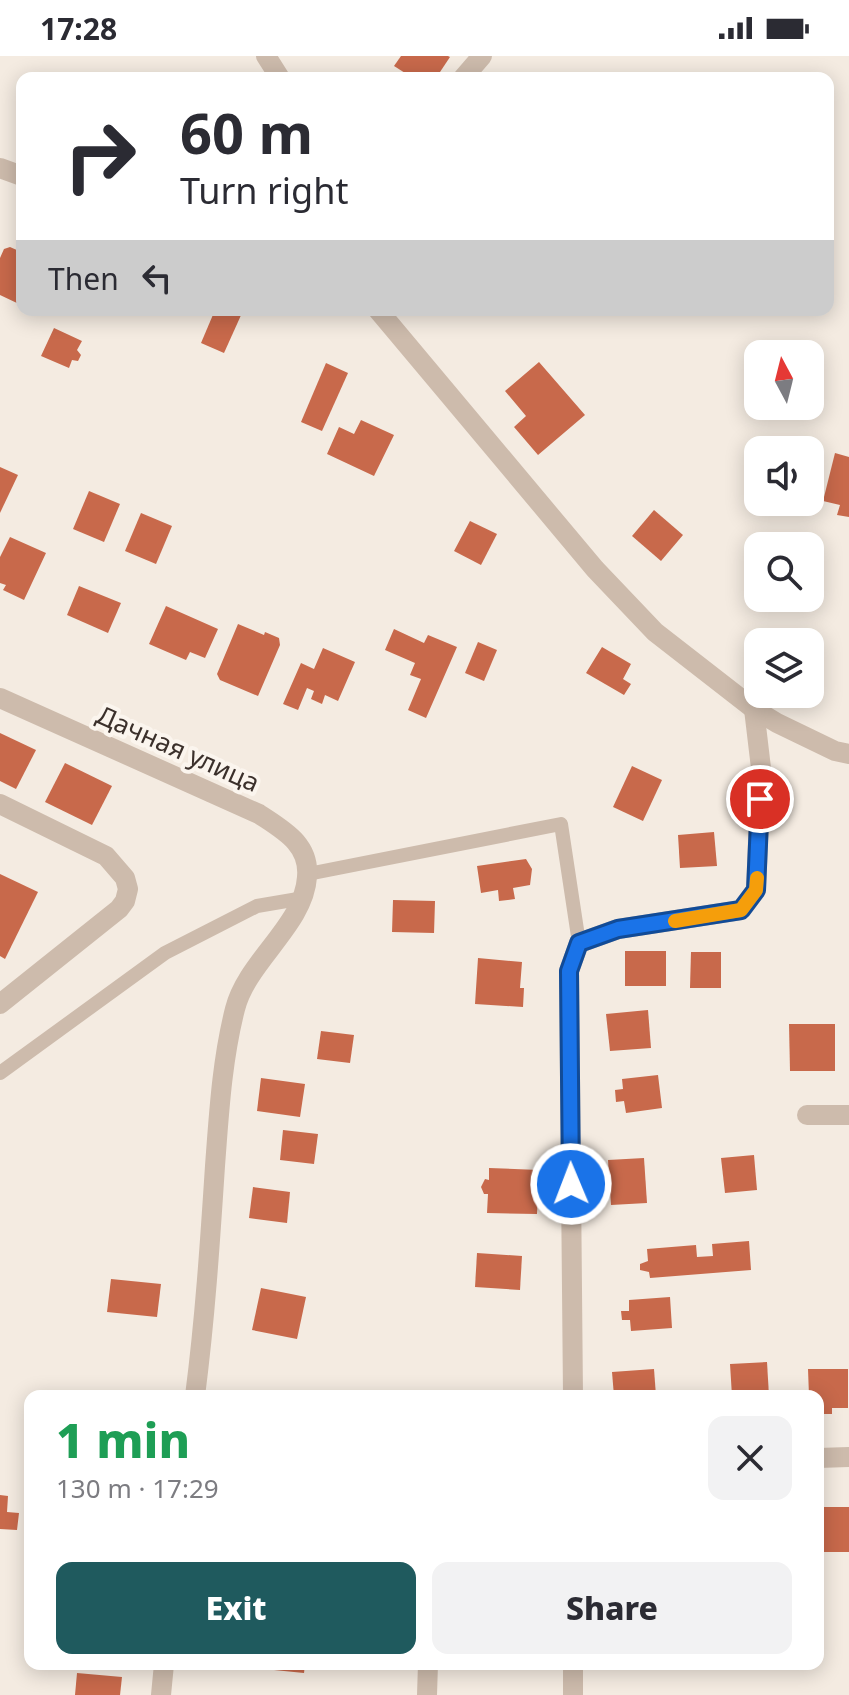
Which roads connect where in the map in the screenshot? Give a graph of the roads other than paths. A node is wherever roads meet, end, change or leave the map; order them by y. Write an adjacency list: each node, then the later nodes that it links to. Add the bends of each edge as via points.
1 (482, 56): 2 (street)
2 (468, 72)
3 (383, 316): 5 (street, via 595,569 655,632)
4 (0, 698): 8 (street, Дачная улица, via 259,814 293,836 305,855)
5 (754, 709): 6 (street); 10 (street, via 761,768 756,890 741,910 618,929)
6 (849, 754)
7 (0, 804): 11 (street, via 106,856 128,889 119,909)
8 (308, 874): 9 (street); 10 (lane, via 561,824)
9 (304, 898): 12 (lane, via 257,906 165,953); 15 (street, via 236,1005 222,1075)
10 (579, 943): 16 (street, via 569,971)
11 (0, 1004)
12 (0, 1073)
13 (807, 1115): 14 (street)
14 (849, 1115)
15 (196, 1390)
16 (573, 1390)
17 (849, 1457): 18 (street)
18 (824, 1458)
19 (163, 1670): 22 (street)
20 (428, 1670): 23 (street)
21 (573, 1670): 24 (street)
22 (161, 1695)
23 (427, 1695)
24 (573, 1695)

